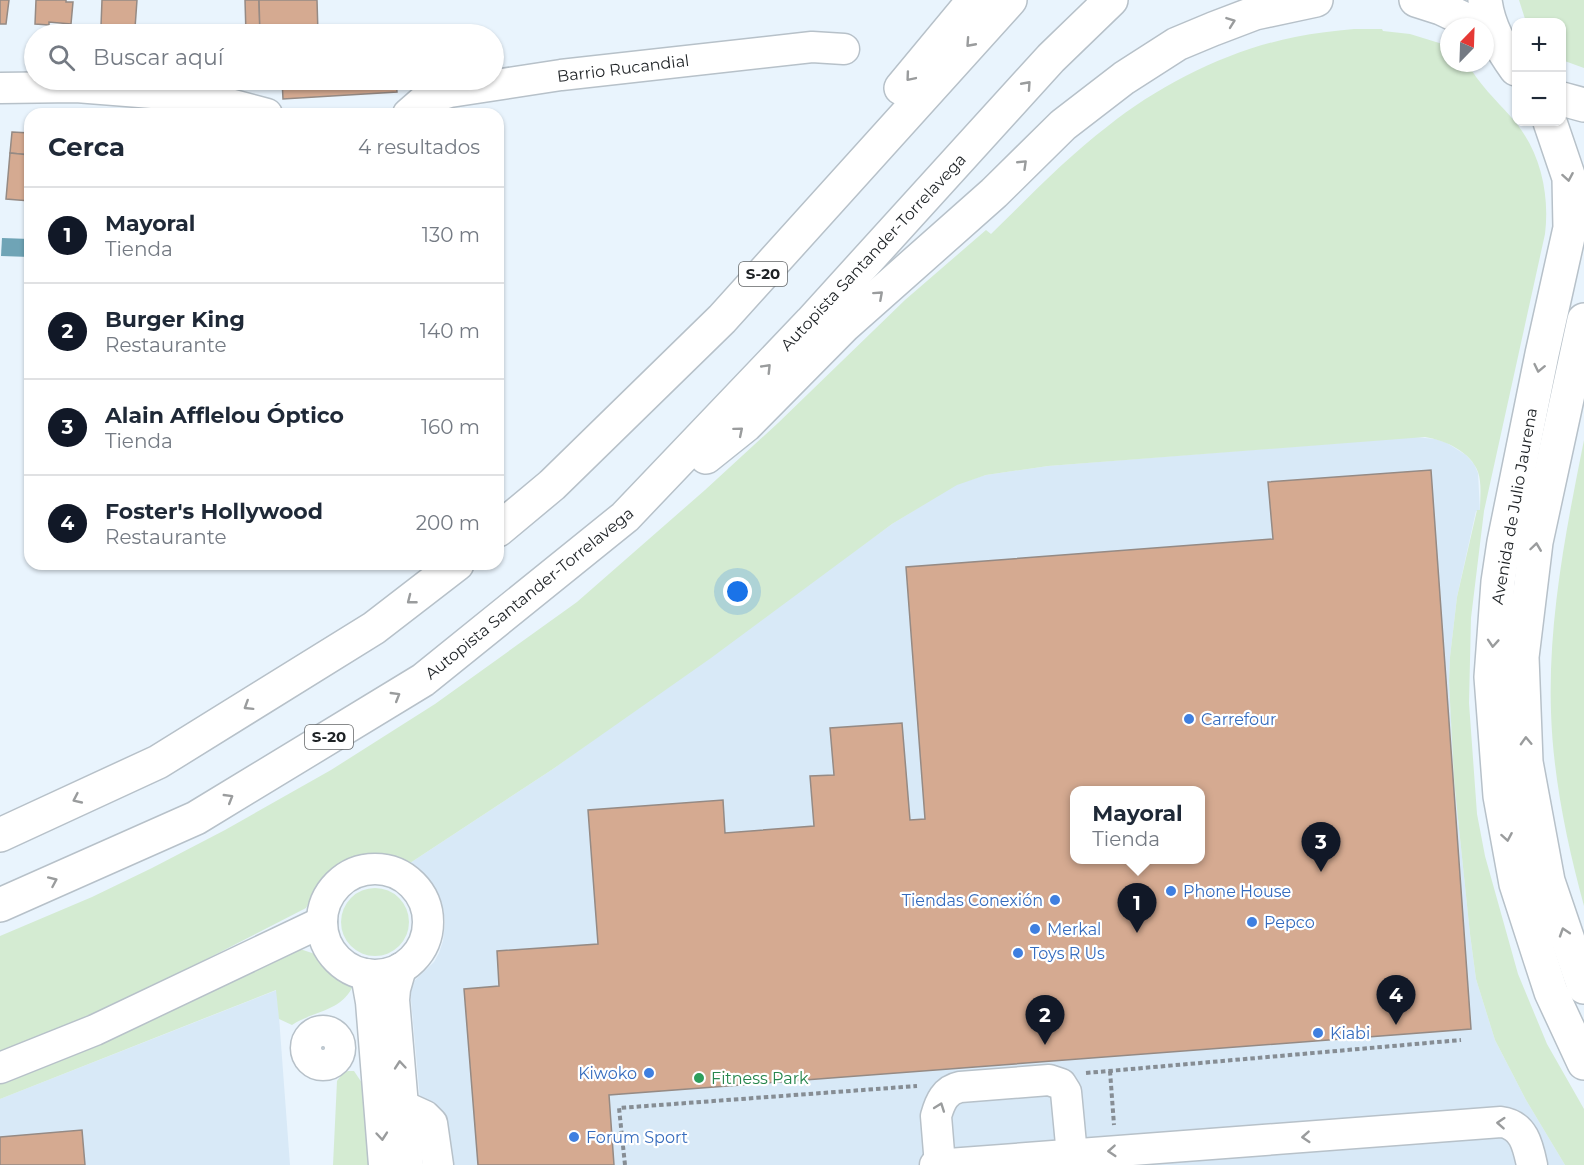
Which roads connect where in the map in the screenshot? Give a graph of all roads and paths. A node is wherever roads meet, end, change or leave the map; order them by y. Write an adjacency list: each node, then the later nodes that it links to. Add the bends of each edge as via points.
1 (974, 0): 23 (main road, one-way to 23, via 773,239 688,328)
2 (1010, 0): 23 (main road, S-20, one-way to 23, via 723,318)
3 (1111, 0): 24 (main road, Autopista Santander-Torrelavega / S-20, one-way to 3, via 811,322 1051,58)
4 (1316, 0): 24 (main road, one-way to 4, via 746,425 844,327 1063,126 1124,78 1177,44 1213,29 1255,13)
5 (1416, 0): 7 (main road)
6 (1485, 0): 8 (main road)
7 (1462, 18)
8 (1487, 18)
9 (1494, 39): 11 (main road)
10 (844, 49): 12 (street, Barrio Rucandial, via 812,47)
11 (1512, 64)
12 (504, 83)
13 (0, 88): 14 (street)
14 (24, 88)
15 (114, 90): 19 (street, via 203,97)
16 (462, 90): 20 (street, Barrio Rucandial, via 424,100)
17 (1566, 100): 18 (main road)
18 (1584, 105)
19 (244, 108)
20 (415, 108)
21 (1551, 126): 33 (main road, Avenida de Julio Jaurena, one-way to 33, via 1569,178 1570,228 1504,542 1491,677 1500,796 1516,884 1551,992)
22 (1584, 320): 31 (main road, Avenida de Julio Jaurena, one-way to 22, via 1548,881 1527,762 1522,657 1536,542)
23 (552, 484): 25 (main road, S-20)
24 (626, 517): 28 (main road, Autopista Santander-Torrelavega / S-20, one-way to 24, via 196,818 423,680)
25 (504, 525)
26 (449, 570): 27 (main road, one-way to 27, via 374,628 158,762)
27 (0, 835)
28 (0, 905)
29 (322, 922): 30 (street, via 329,895 349,875 377,868 396,872 423,897 428,924 420,950); 32 (street, via 332,952); 35 (street, via 95,1030)
30 (401, 969): 32 (street, via 384,974); 37 (street, one-way to 30, via 394,1000)
31 (1584, 987)
32 (368, 988): 34 (street); 34 (street, via 314,1046 359,1064)
33 (1584, 1063)
34 (375, 1066): 40 (street, one-way to 40)
35 (0, 1068)
36 (1110, 1071): 38 (path)
37 (403, 1106): 41 (street); 42 (street, via 432,1123)
38 (1116, 1151): 39 (street, one-way to 39); 45 (street, one-way to 38, via 1523,1135 1514,1125 1502,1122)
39 (1072, 1155): 44 (street); 44 (street, one-way to 39, via 936,1116 945,1095 953,1088 1049,1080 1061,1084 1066,1092)
40 (384, 1165)
41 (408, 1165)
42 (438, 1165)
43 (935, 1165): 44 (street)
44 (940, 1165)
45 (1532, 1165)

